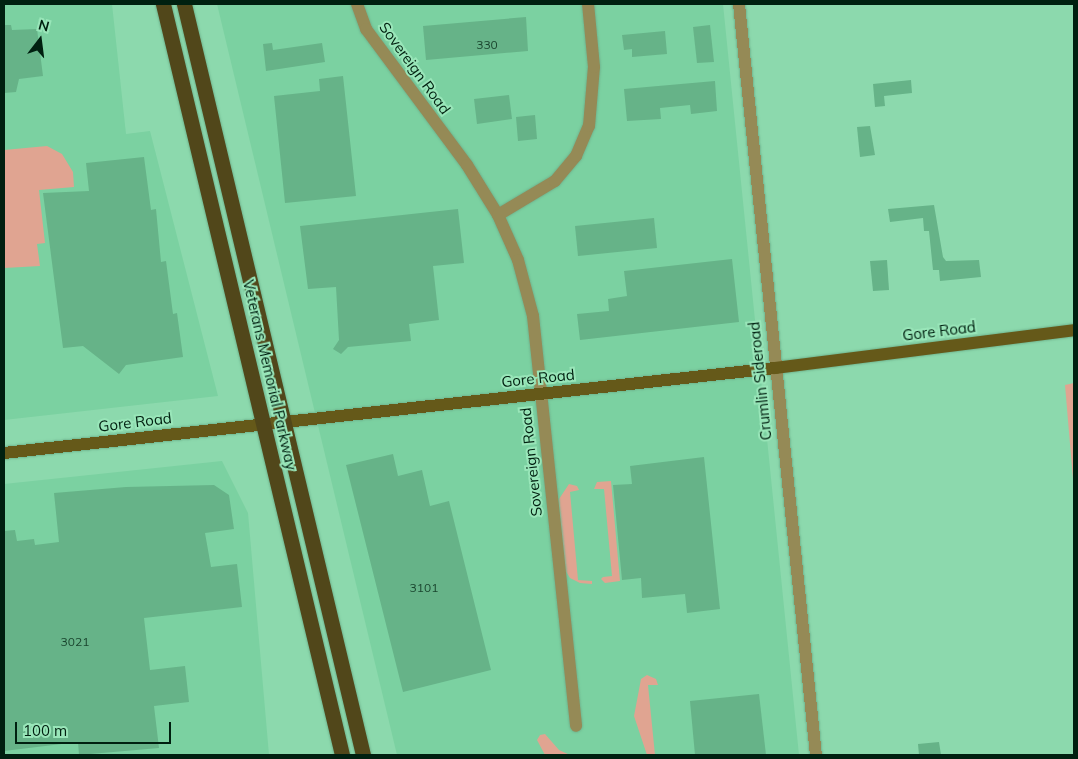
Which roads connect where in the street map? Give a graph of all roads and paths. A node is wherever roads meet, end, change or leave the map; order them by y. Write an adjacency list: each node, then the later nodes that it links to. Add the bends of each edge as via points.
1 (163, 4): 11 (highway, Veterans Memorial Parkway)
2 (184, 4): 10 (highway, Veterans Memorial Parkway)
3 (357, 4): 6 (street, Sovereign Road, via 366,30 467,165)
4 (588, 4): 6 (street, via 594,67 589,126 576,156 555,181)
5 (739, 4): 8 (street, Crumlin Sideroad)
6 (498, 214): 9 (street, Sovereign Road, via 518,260 533,316)
7 (1074, 330): 8 (main road, Gore Road)
8 (775, 368): 9 (main road, Gore Road); 16 (street, Crumlin Sideroad)
9 (541, 394): 10 (main road, Gore Road); 13 (street, Sovereign Road)
10 (283, 421): 11 (main road, Gore Road); 15 (highway, Veterans Memorial Parkway)
11 (264, 424): 12 (main road, Gore Road); 14 (highway, Veterans Memorial Parkway)
12 (4, 454)
13 (576, 726)
14 (342, 755)
15 (363, 755)
16 (816, 755)

